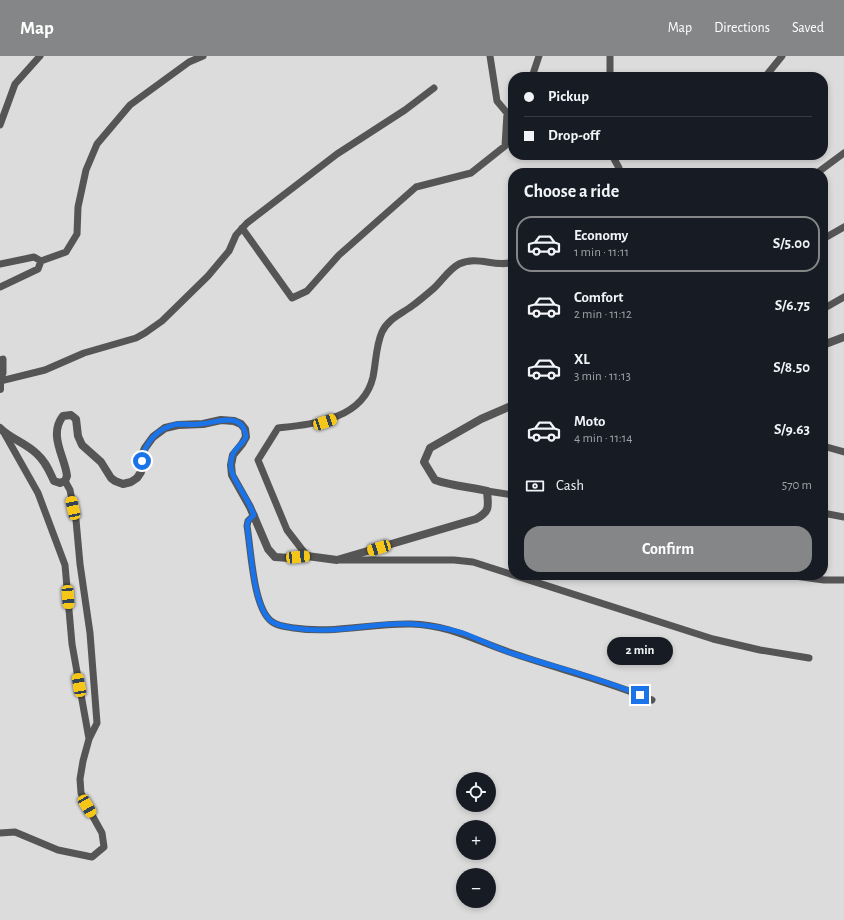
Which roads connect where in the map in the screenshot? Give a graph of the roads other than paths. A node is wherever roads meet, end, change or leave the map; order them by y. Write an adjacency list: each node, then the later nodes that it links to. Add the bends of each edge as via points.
1 (40, 56): 12 (street, via 15,84)
2 (203, 56): 19 (street, via 189,62 130,105 97,144 86,170 78,207 78,234 66,252)
3 (490, 56): 11 (street, via 497,101)
4 (539, 56): 7 (street)
5 (610, 56): 8 (street)
6 (782, 56): 9 (street)
7 (534, 72)
8 (610, 72)
9 (769, 72)
10 (434, 88): 17 (street, via 325,163)
11 (508, 109)
12 (0, 125)
13 (508, 125): 17 (street, via 505,146 471,173 416,187 339,255 307,291 292,298)
14 (844, 153): 15 (street)
15 (823, 168)
16 (844, 227): 18 (street)
17 (242, 228): 28 (street, via 229,251 208,276 162,321 145,333 84,353 45,370)
18 (828, 236)
19 (41, 261): 21 (street, via 34,258); 22 (street, via 38,269)
20 (508, 263): 40 (street, via 498,264 475,260 456,266 425,297 385,327 379,341 371,384 357,404 325,422 278,428 258,460 287,530)
21 (0, 264)
22 (0, 287)
23 (844, 297): 24 (street)
24 (828, 306)
25 (844, 337): 26 (street)
26 (828, 343)
27 (0, 360): 28 (street, via 3,359)
28 (0, 382): 29 (street)
29 (0, 389)
30 (508, 407): 35 (street, via 481,418 430,448 424,462 435,480)
31 (1, 429): 34 (street, via 37,453 54,481); 48 (street, via 38,493 65,565 72,644)
32 (828, 447): 33 (street)
33 (844, 452)
34 (65, 481): 38 (street, via 67,474 57,438 58,425 65,415 71,415 76,419 78,436 85,449 101,462 111,478 123,484 131,482 139,475 145,448 166,428 178,424 234,421 243,426 246,437 233,455 231,470); 48 (street, via 70,490 76,520 90,633 97,723)
35 (487, 491): 36 (street); 41 (street, via 489,508 484,515 476,519)
36 (508, 493)
37 (828, 514): 39 (street)
38 (254, 515): 40 (street, via 268,549 275,556); 47 (street, via 247,526 256,584 263,612 276,624 315,631 397,624 437,627 605,681)
39 (844, 517)
40 (307, 556): 41 (street)
41 (337, 560): 42 (street, via 454,560 473,562)
42 (508, 573)
43 (529, 580): 46 (street, via 713,639)
44 (828, 580): 45 (street)
45 (844, 580)
46 (809, 658)
47 (652, 700)
48 (89, 739): 49 (street, via 80,778 81,793 102,833 104,848 92,857 58,850 15,832)
49 (0, 833)

